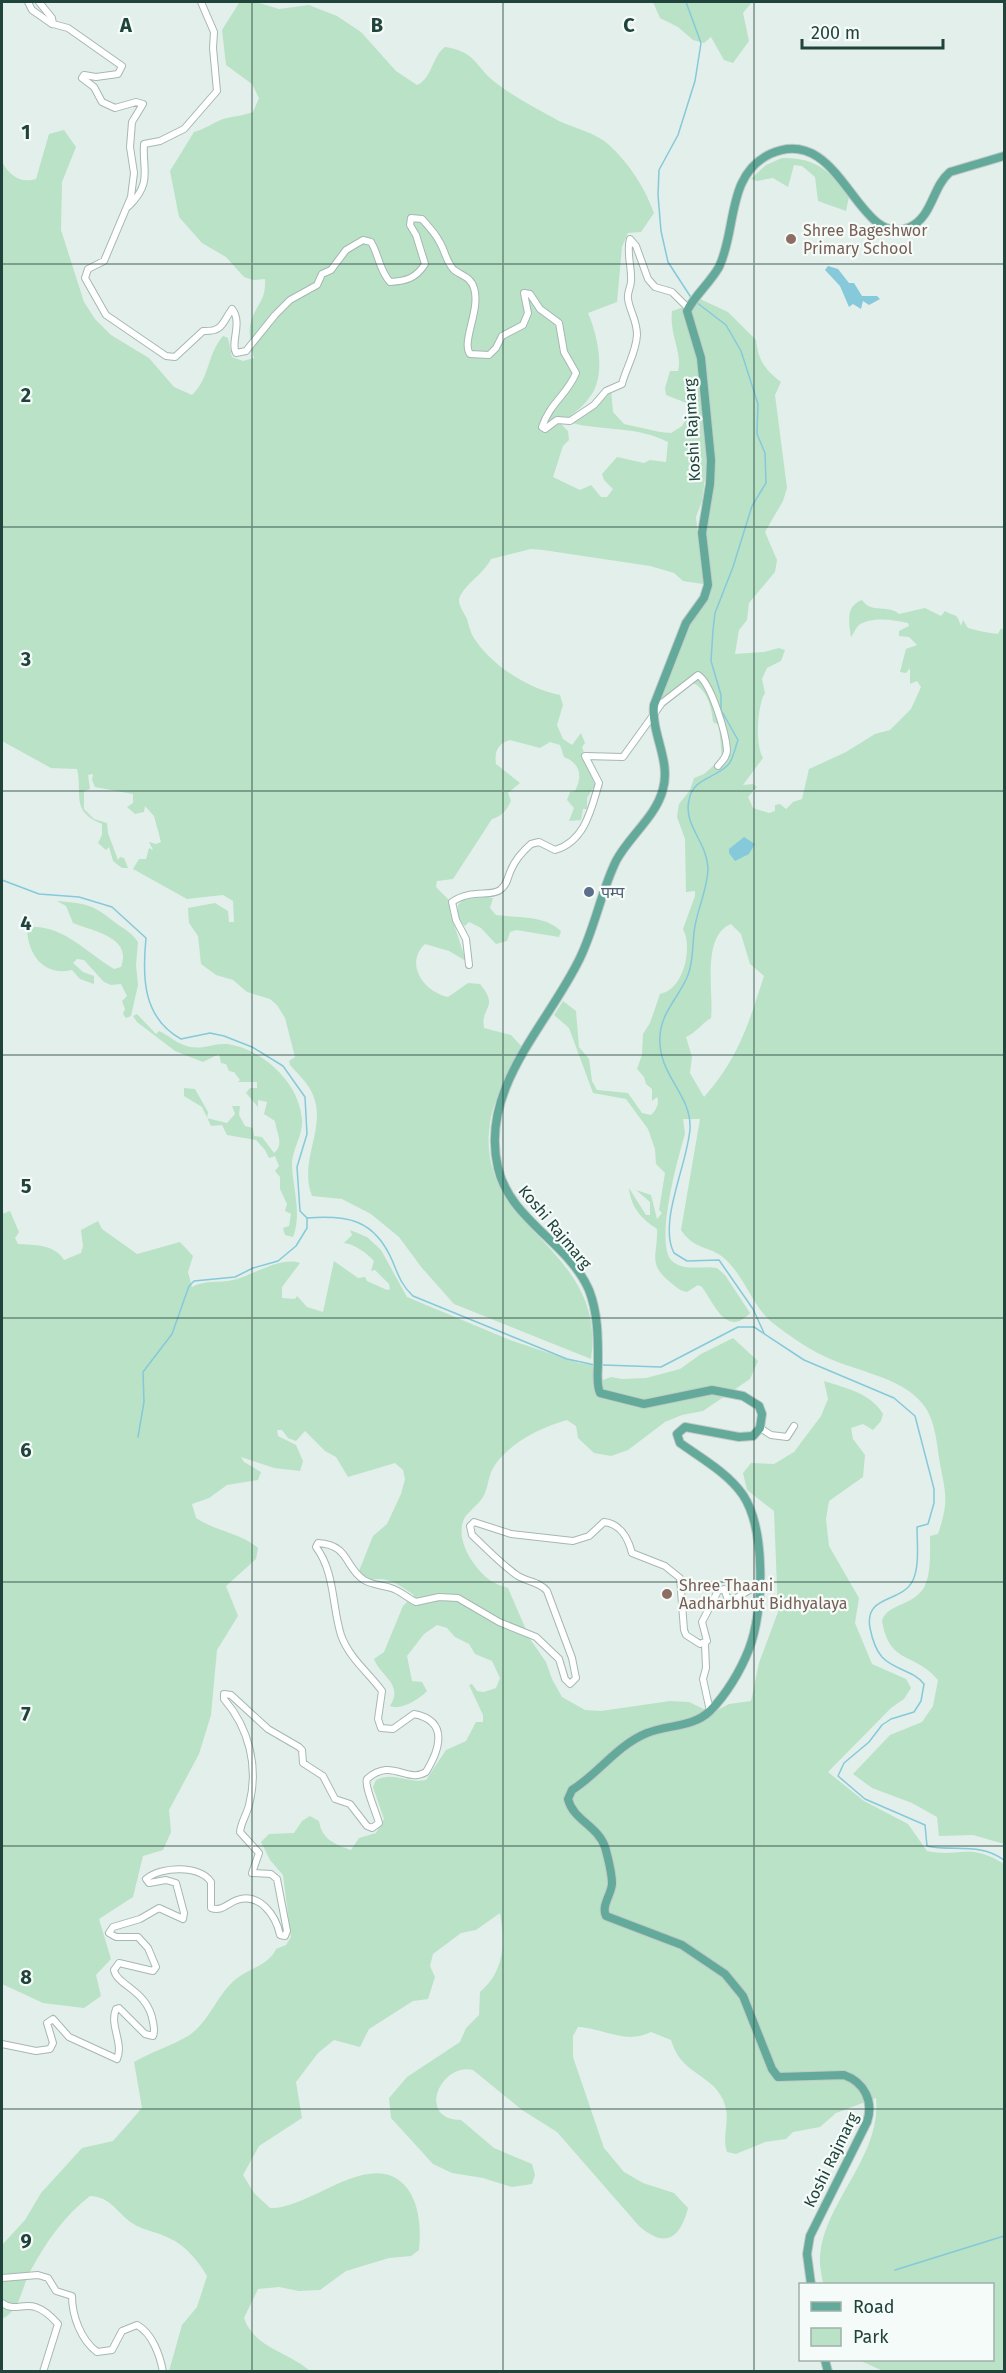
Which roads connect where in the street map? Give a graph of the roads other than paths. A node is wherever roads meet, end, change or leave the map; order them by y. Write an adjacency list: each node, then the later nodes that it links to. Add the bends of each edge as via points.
1 (28, 2): 4 (street, via 32,10)
2 (39, 2): 4 (street, via 52,18)
3 (201, 2): 6 (street, via 214,32 217,92 184,129 144,144 145,178 136,199)
4 (52, 24): 6 (street, via 69,28 122,66 118,74 82,78 94,87 102,102 115,108 143,104 132,122 134,172)
5 (1005, 156): 7 (main road, via 950,172 924,215 912,226 898,229 873,220 822,159 802,150 771,153 756,163 742,182 718,268)
6 (127, 208): 7 (street, via 104,261 88,269 85,278 106,315 166,356 175,357 203,331 222,328 232,309 237,325 233,349 236,353 246,351 290,300 317,285 322,274 331,270 346,250 363,240 372,244 390,282 406,281 425,264 410,225 411,218 422,219 454,269 466,276 474,289 477,308 466,341 470,354 489,355 502,336 524,325 528,313 524,293 530,294 540,309 559,323 564,352 576,373 569,388 553,402 542,427 545,429 557,420 570,420 594,405 606,391 622,384 637,335 635,314 628,301 630,239 655,287 672,292)
7 (689, 306): 8 (main road, Koshi Rajmarg, via 688,319 701,358 711,460 702,533 708,585 704,598 686,623 656,695)
8 (652, 717): 9 (street, via 681,686 698,675 705,679 727,751); 10 (street, via 623,758 585,756 599,783 582,832 575,839 555,850 539,842 531,844 511,869 501,890 468,893 452,902 466,939); 12 (main road, Koshi Rajmarg, via 664,758 661,795 618,859 576,967 500,1101 494,1126 496,1159 505,1188 518,1208 586,1284 595,1307 598,1388 604,1394 644,1404 712,1390 743,1396 759,1406 763,1419)
9 (718, 766)
10 (469, 965)
11 (794, 1426): 12 (street, via 787,1437 771,1436)
12 (760, 1428): 13 (main road, Koshi Rajmarg, via 746,1437 685,1428 678,1431 676,1438 743,1495 760,1541)
13 (759, 1584): 14 (street, via 733,1600 724,1589 718,1591 702,1622); 15 (main road, Koshi Rajmarg, via 749,1650)
14 (705, 1644): 15 (street, via 703,1679); 16 (street, via 695,1642 684,1630 680,1578 665,1566 632,1553 626,1537 611,1522 604,1522 589,1536 573,1541 511,1534 479,1522 470,1526 472,1535 515,1574 547,1591 572,1658 576,1678 570,1684 559,1659 536,1637 499,1622 458,1598 416,1602 396,1590 367,1582 338,1548 318,1543 316,1547 328,1569 341,1636 362,1671 382,1692 378,1723 381,1728 393,1729 414,1714 426,1718 437,1731 440,1744 426,1772 415,1776 390,1768 367,1779 366,1787 379,1823 372,1828 350,1804 334,1799 323,1776 303,1763 299,1747 268,1729 231,1695 224,1694 248,1742 254,1765 250,1803 240,1832 259,1853 252,1873 271,1874 277,1879 285,1936 280,1935 273,1914 256,1901 236,1900 220,1909 211,1908 211,1882 204,1875 179,1869 151,1875 149,1883 176,1883 183,1919 159,1908 113,1927 109,1933 116,1937 138,1937 148,1948 156,1967 153,1971 119,1963 114,1970 147,2004 154,2034 145,2034 119,2008 113,2017 117,2059 69,2037 53,2019 47,2023 53,2043 50,2049 36,2051)
15 (710, 1711): 18 (main road, Koshi Rajmarg, via 696,1721 648,1732 626,1745 572,1790 568,1802 595,1829 604,1846 612,1886 604,1909 606,1916 682,1945 725,1974 743,1996 778,2077 844,2075 865,2090 870,2107 867,2122 810,2236 807,2254)
16 (2, 2044)
17 (2, 2278): 21 (street, via 38,2275 48,2278 56,2291 72,2295 79,2329 86,2344 97,2352 112,2350 122,2331 136,2325 142,2328 151,2338)
18 (811, 2283)
19 (2, 2302): 20 (street, via 10,2307 37,2306 58,2324)
20 (43, 2372)
21 (163, 2372)

